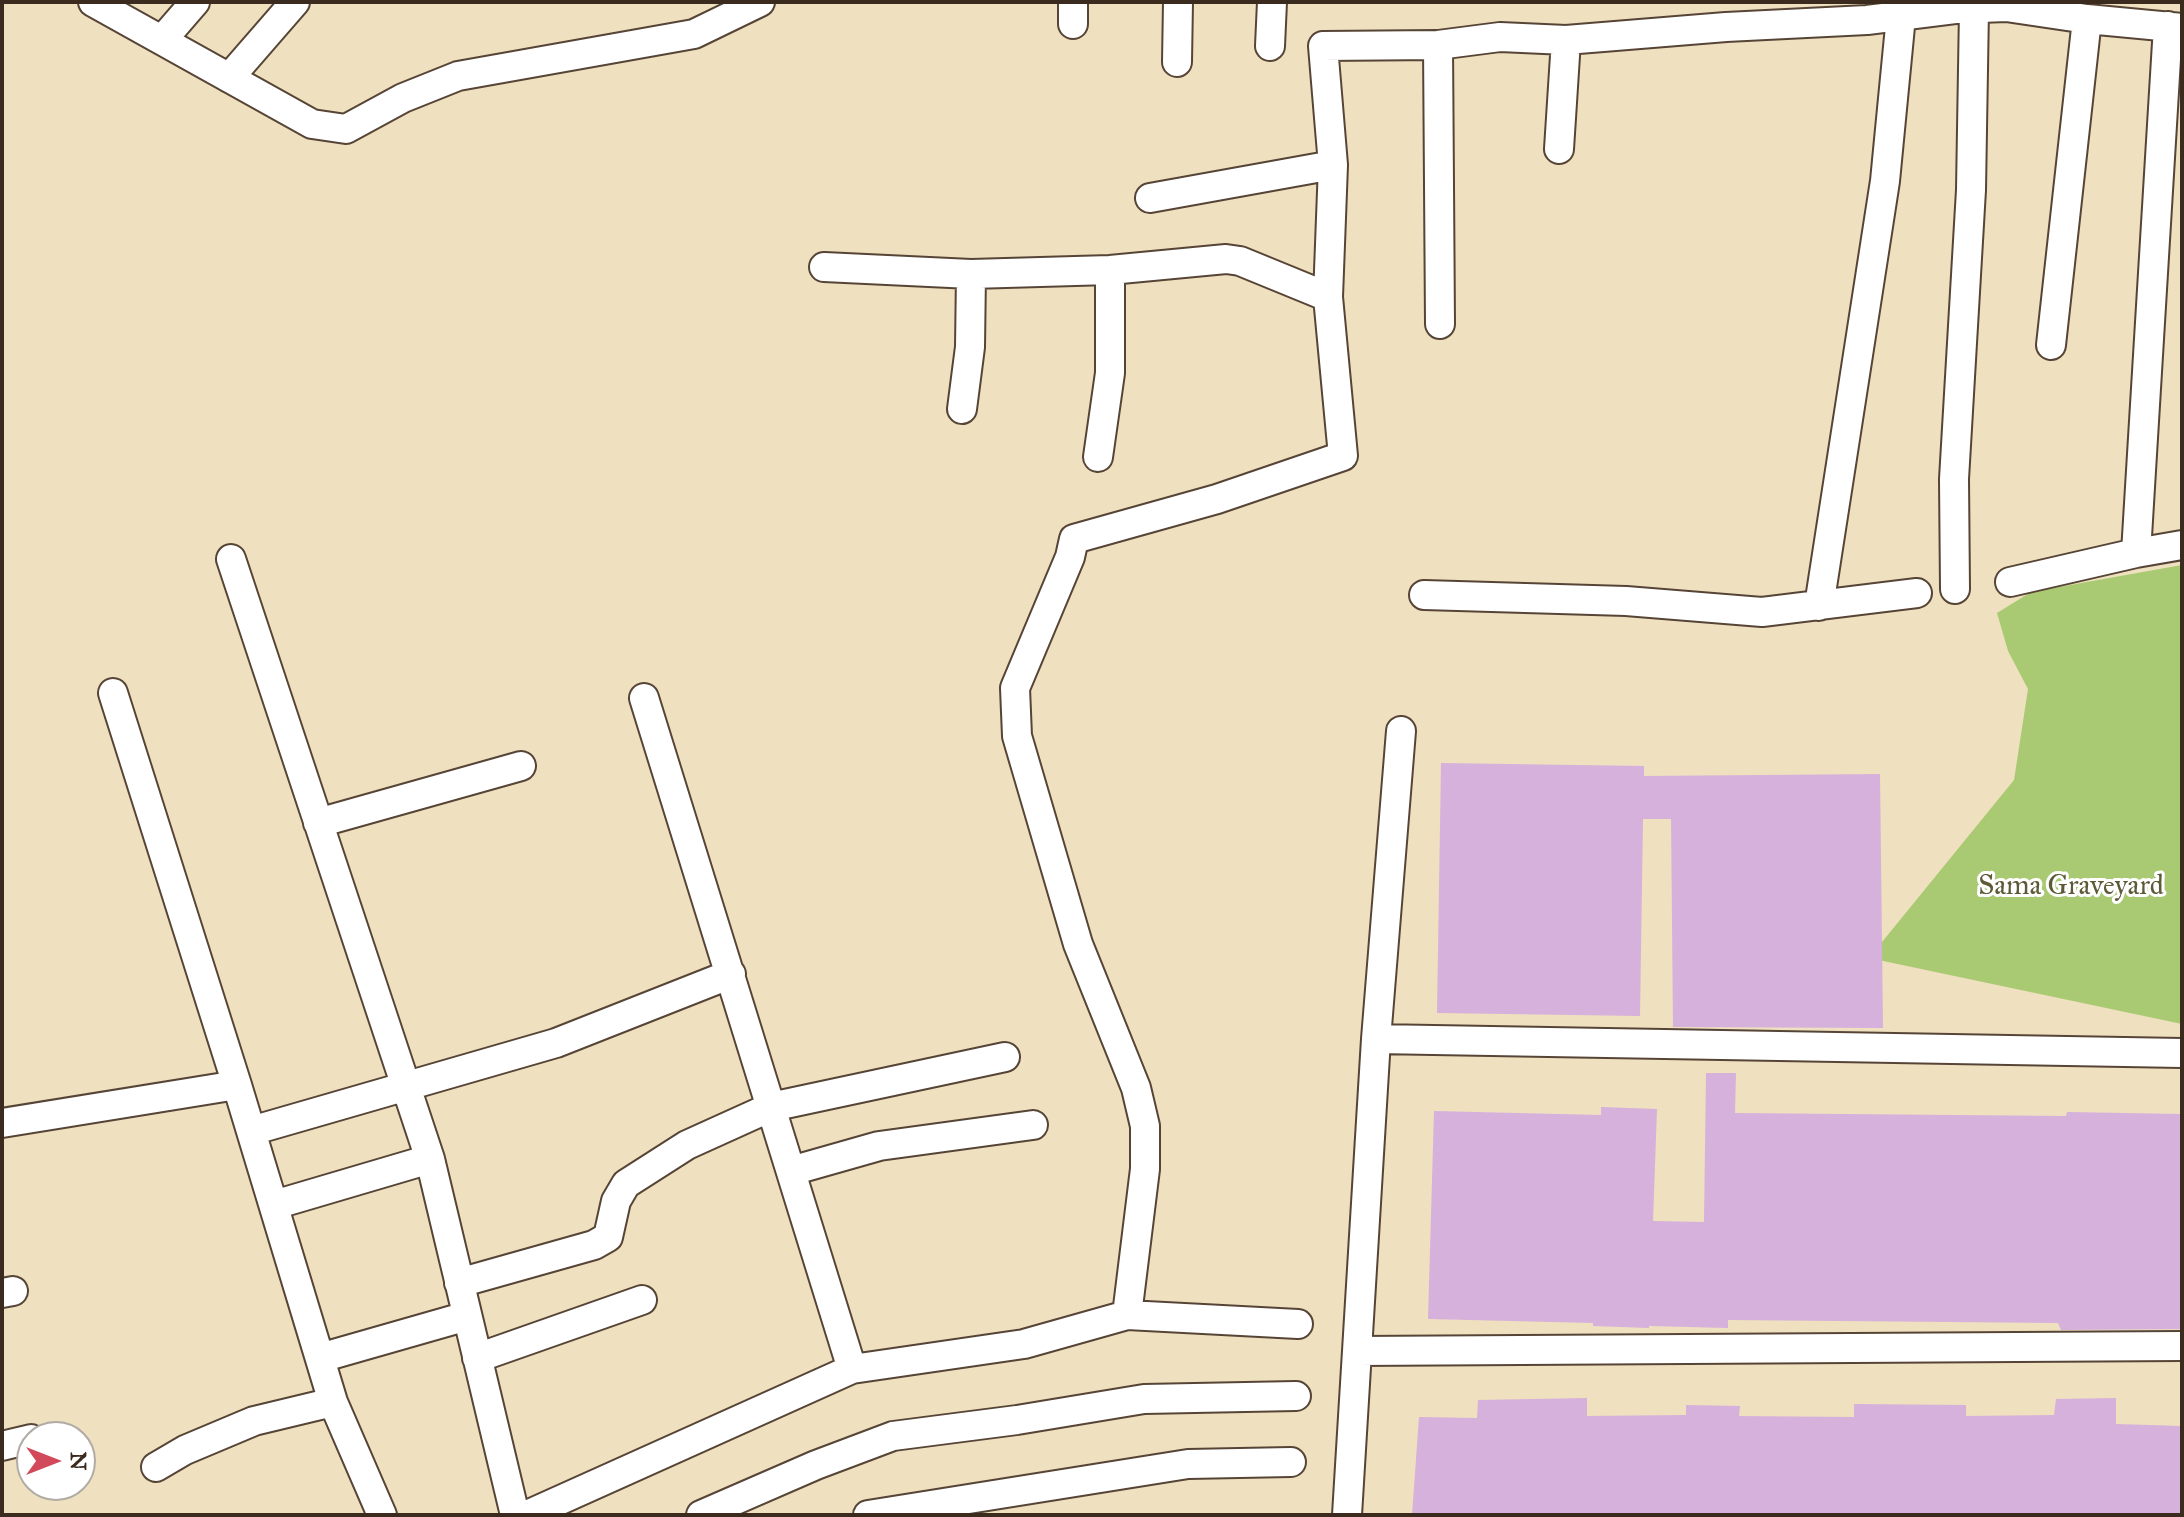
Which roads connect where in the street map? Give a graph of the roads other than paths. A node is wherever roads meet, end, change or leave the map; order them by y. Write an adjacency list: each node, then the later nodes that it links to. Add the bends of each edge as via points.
1 (93, 2): 13 (street)
2 (195, 2): 13 (street)
3 (295, 2): 18 (street)
4 (760, 2): 18 (street, via 694,34 458,76 346,129 312,124)
5 (1178, 2): 17 (street)
6 (1272, 2): 16 (street)
7 (2006, 5): 8 (street); 9 (street)
8 (1961, 7): 11 (street); 34 (street, via 1971,190 1959,352)
9 (2079, 12): 12 (street); 27 (street)
10 (1750, 14): 11 (street); 14 (street)
11 (1901, 16): 37 (street, via 1885,181)
12 (2165, 20): 31 (street)
13 (163, 39): 18 (street)
14 (1566, 40): 15 (street, via 1500,37); 19 (street)
15 (1438, 45): 20 (street, via 1323,46); 26 (street)
16 (1270, 46)
17 (1177, 62)
18 (229, 78)
19 (1559, 149)
20 (1333, 165): 21 (street); 25 (street)
21 (1150, 198)
22 (824, 267): 24 (street)
23 (1110, 270): 24 (street); 25 (street, via 1226,259); 29 (street, via 1110,373)
24 (971, 274): 28 (street)
25 (1328, 297): 58 (street, via 1343,456 1074,539 1015,688 1017,736 1078,944 1136,1088 1145,1126 1145,1169)
26 (1440, 324)
27 (2051, 345)
28 (962, 409)
29 (1098, 457)
30 (2182, 545): 31 (street)
31 (2136, 553): 33 (street)
32 (231, 559): 42 (street)
33 (2010, 582)
34 (1955, 589)
35 (1917, 593): 37 (street)
36 (1424, 595): 37 (street, via 1626,601 1762,612)
37 (1819, 606)
38 (113, 693): 47 (street)
39 (644, 698): 43 (street)
40 (1401, 731): 44 (street)
41 (521, 766): 42 (street)
42 (318, 823): 48 (street)
43 (731, 974): 48 (street, via 556,1043); 49 (street)
44 (1376, 1039): 45 (street); 62 (street)
45 (2182, 1053)
46 (1005, 1057): 49 (street)
47 (237, 1085): 50 (street); 52 (street)
48 (405, 1086): 52 (street); 53 (street)
49 (771, 1107): 54 (street); 56 (street, via 687,1145 626,1184 616,1201 608,1237 594,1245)
50 (2, 1123)
51 (1033, 1125): 54 (street, via 879,1146)
52 (251, 1131): 55 (street)
53 (430, 1159): 55 (street); 56 (street)
54 (791, 1171): 65 (street)
55 (274, 1205): 63 (street)
56 (459, 1283): 59 (street)
57 (642, 1300): 64 (street)
58 (1127, 1315): 60 (street); 65 (street, via 1024,1344)
59 (467, 1316): 63 (street); 64 (street)
60 (1298, 1324)
61 (2182, 1346): 62 (street)
62 (1357, 1351): 76 (street)
63 (320, 1358): 67 (street)
64 (477, 1358): 72 (street)
65 (852, 1369): 70 (street)
66 (1296, 1396): 74 (street, via 1144,1399 893,1436)
67 (333, 1402): 69 (street, via 254,1421); 71 (street)
68 (1291, 1462): 75 (street, via 1188,1464)
69 (156, 1467)
70 (564, 1508): 73 (street)
71 (382, 1515)
72 (515, 1515)
73 (527, 1515)
74 (701, 1515)
75 (868, 1515)
76 (1347, 1515)

